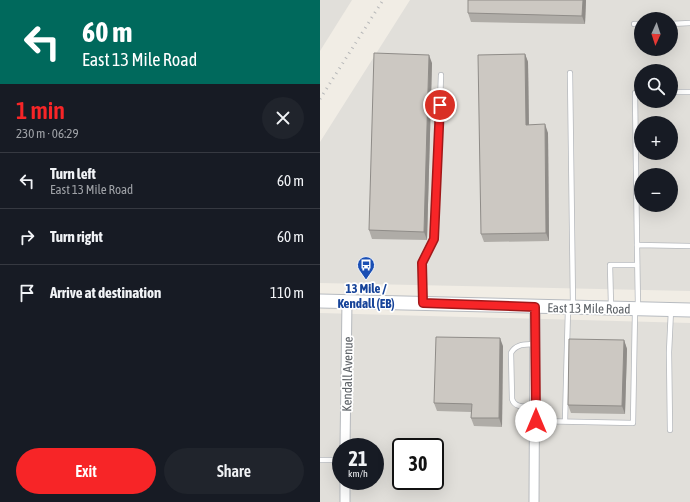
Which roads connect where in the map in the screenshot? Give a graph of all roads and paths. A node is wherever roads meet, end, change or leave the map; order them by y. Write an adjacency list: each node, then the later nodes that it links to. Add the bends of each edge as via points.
1 (678, 24): 2 (lane)
2 (690, 24)
3 (570, 73): 15 (lane)
4 (441, 75): 13 (lane, via 434,239 422,263)
5 (678, 92): 6 (lane)
6 (690, 92)
7 (635, 108): 8 (lane)
8 (637, 245): 9 (lane); 10 (lane)
9 (690, 246)
10 (637, 265): 16 (lane, via 610,265); 17 (lane)
11 (320, 300): 12 (main road, East 13 Mile Road)
12 (347, 301): 13 (main road, East 13 Mile Road); 25 (street, Kendall Avenue)
13 (423, 303): 14 (main road, East 13 Mile Road)
14 (535, 307): 15 (main road, East 13 Mile Road); 20 (street)
15 (571, 308): 16 (main road, East 13 Mile Road); 23 (lane)
16 (611, 309): 17 (main road, East 13 Mile Road)
17 (636, 309): 18 (main road, East 13 Mile Road); 23 (lane, via 633,423)
18 (671, 310): 19 (main road, East 13 Mile Road); 24 (lane)
19 (690, 310)
20 (536, 344): 21 (street); 21 (lane, via 518,345 511,353 513,404)
21 (536, 407): 22 (street)
22 (536, 421): 23 (lane); 30 (street)
23 (565, 421)
24 (670, 430)
25 (346, 438)
26 (320, 460): 27 (lane)
27 (332, 460)
28 (345, 490): 29 (street)
29 (345, 502)
30 (534, 502)

